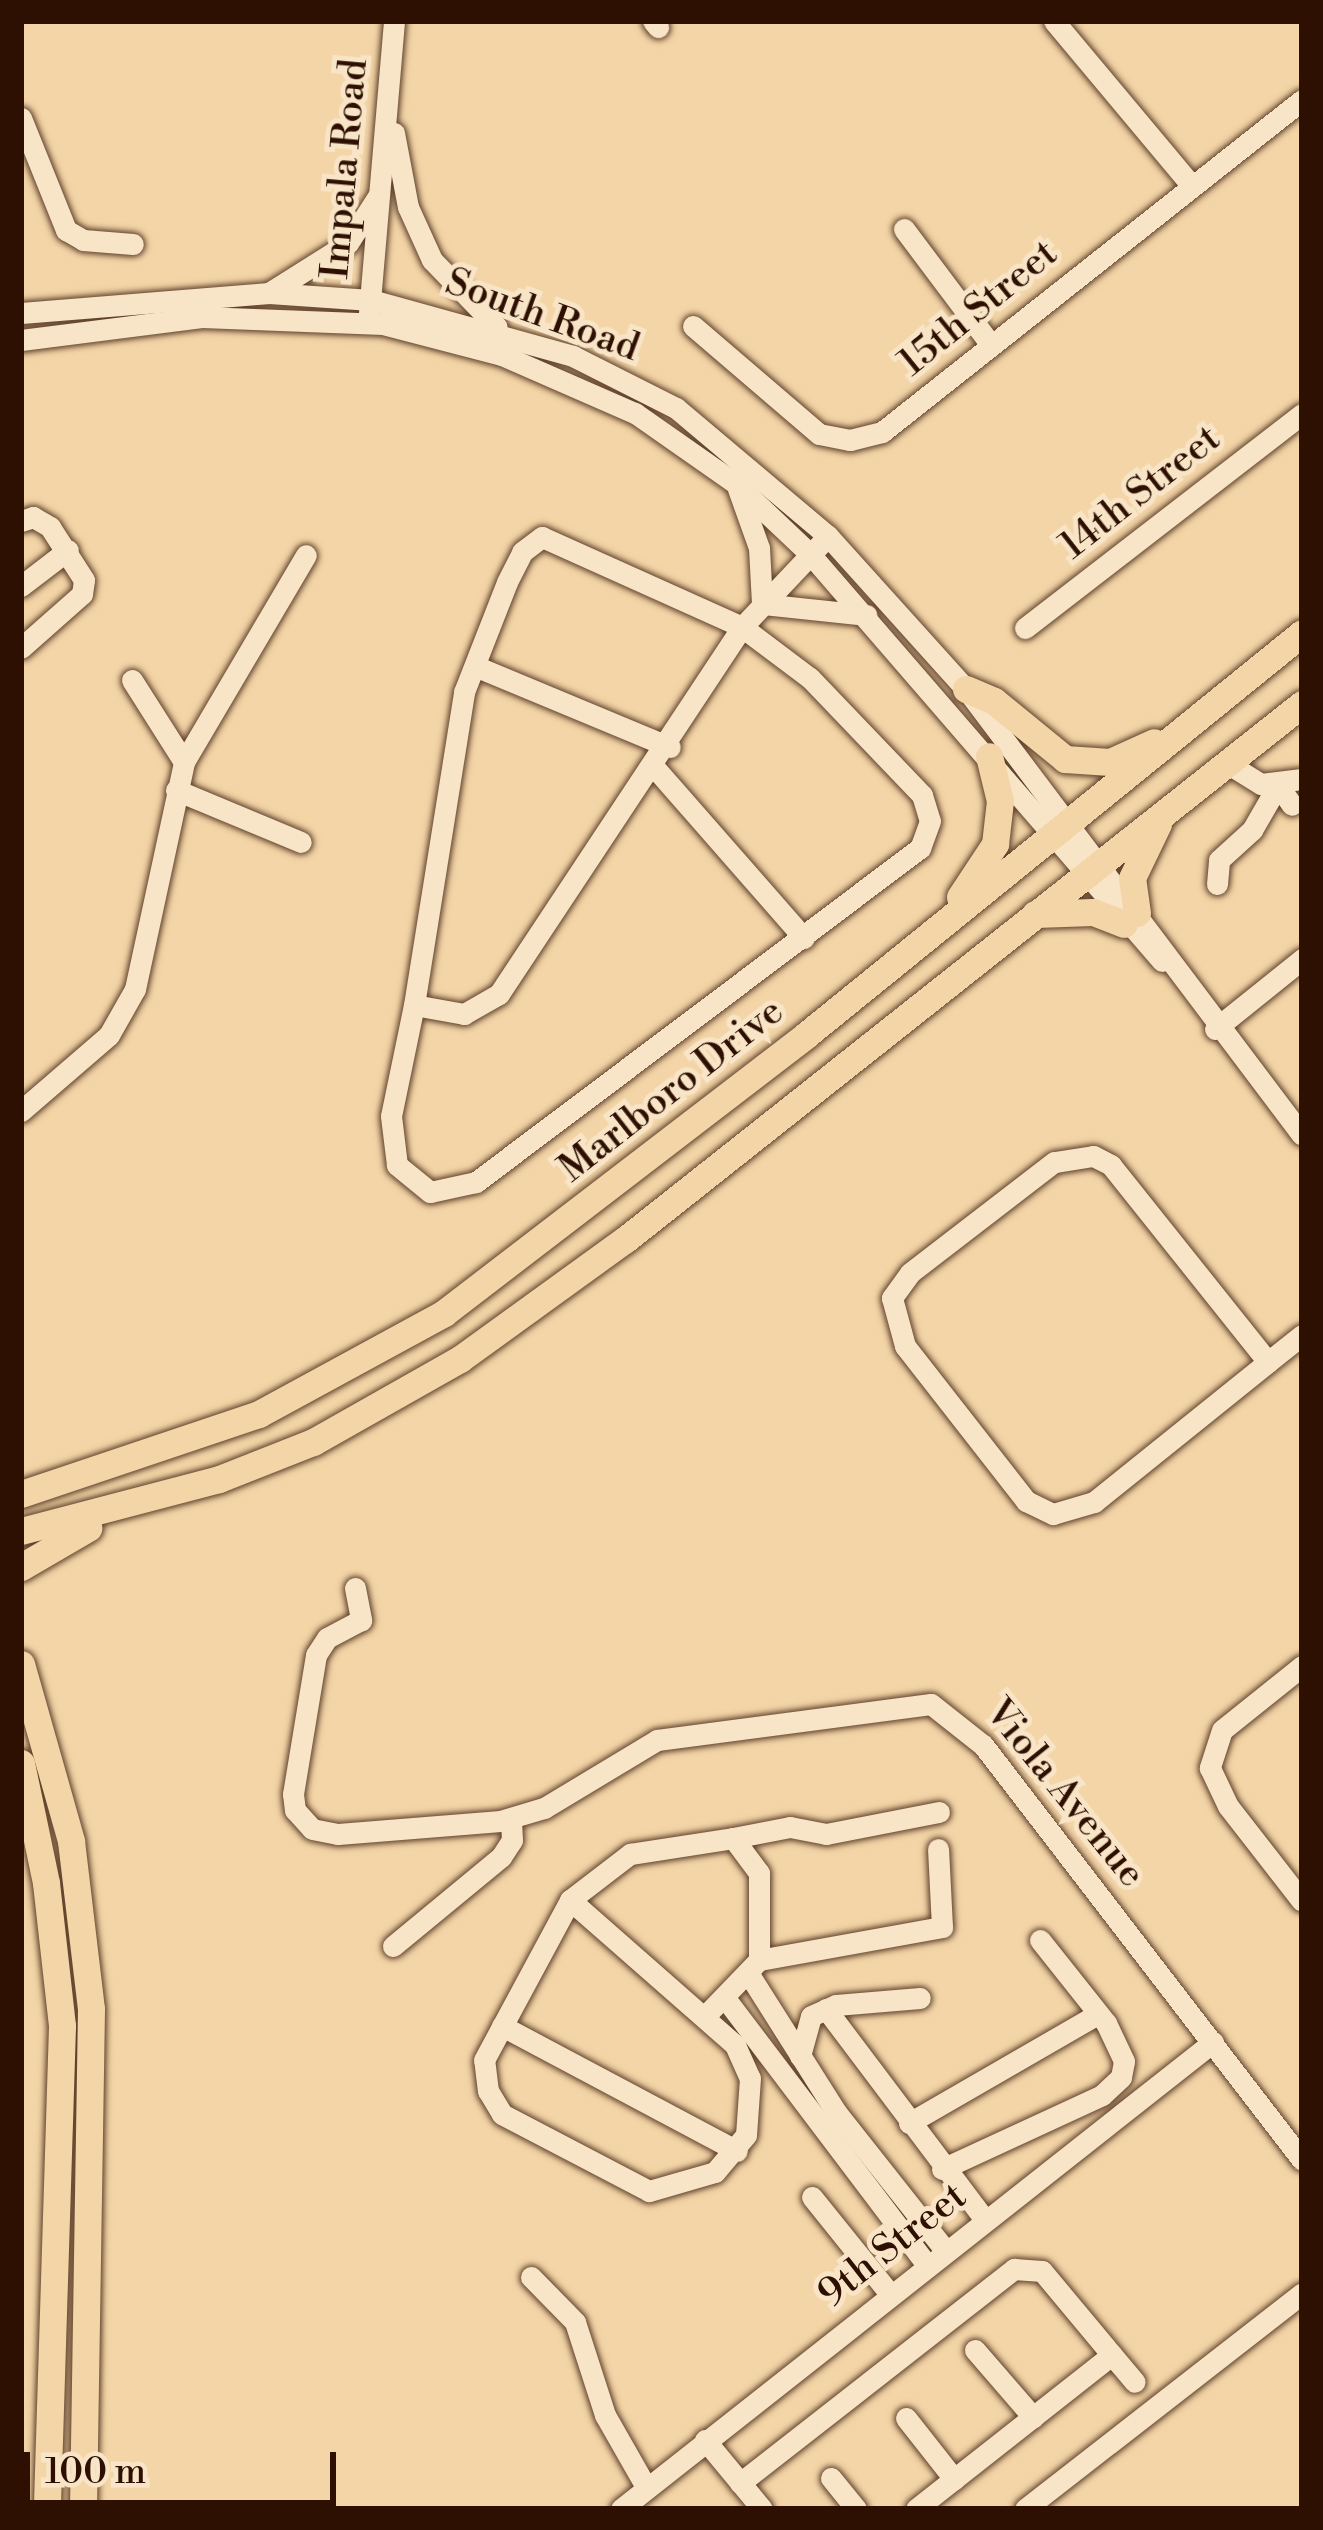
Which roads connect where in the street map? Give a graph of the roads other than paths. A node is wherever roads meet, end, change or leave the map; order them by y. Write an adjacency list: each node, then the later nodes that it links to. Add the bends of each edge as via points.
1 (394, 21): 3 (street, Impala Road)
2 (1054, 21): 6 (street)
3 (389, 91): 7 (street, Impala Road); 14 (street, via 401,182 419,232 448,281)
4 (1302, 100): 6 (street, 15th Street)
5 (21, 118): 9 (street, via 66,230 83,241)
6 (1192, 186): 16 (street, 15th Street)
7 (380, 194): 10 (street, via 348,243); 11 (street, Impala Road)
8 (904, 229): 16 (street)
9 (134, 244)
10 (269, 293): 11 (street, South Road); 12 (street, South Road)
11 (370, 312): 14 (street, South Road); 15 (street, South Road, via 202,317); 18 (street, South Road, via 569,380 635,413)
12 (21, 314)
13 (693, 326): 16 (street, 15th Street, via 819,434 850,440 882,432)
14 (503, 332): 20 (street, South Road, via 609,371 676,408)
15 (21, 340)
16 (991, 345)
17 (1302, 415): 28 (street, 14th Street)
18 (735, 483): 22 (street, South Road); 25 (street, via 756,535)
19 (21, 521): 21 (street, via 33,517 50,527)
20 (828, 536): 22 (street); 33 (street, South Road)
21 (68, 550): 24 (street); 30 (street, via 85,580 82,593)
22 (810, 554): 25 (street); 26 (street, South Road)
23 (306, 555): 38 (street)
24 (21, 586)
25 (761, 604): 26 (street); 27 (street)
26 (866, 615): 37 (street, South Road)
27 (742, 628): 31 (street, via 542,537 514,567); 36 (street); 52 (street, via 842,709 912,781 929,811 920,848)
28 (1025, 628)
29 (1302, 633): 35 (main road, Marlboro Drive)
30 (21, 648)
31 (475, 666): 36 (street); 55 (street, via 458,719)
32 (132, 680): 38 (street)
33 (966, 689): 35 (main road, via 994,701 1054,754 1080,763 1127,756); 46 (street, South Road)
34 (1302, 704): 39 (main road)
35 (1200, 716): 46 (main road, Marlboro Drive)
36 (670, 746): 40 (street)
37 (989, 756): 46 (street, South Road); 53 (main road, via 1000,801 994,844)
38 (184, 762): 43 (street)
39 (1227, 763): 42 (street, via 1246,779); 45 (main road)
40 (655, 768): 52 (street); 55 (street, via 490,1004 464,1014)
41 (1302, 779): 42 (street)
42 (1278, 785): 44 (street); 49 (street, via 1252,830 1219,860)
43 (176, 790): 47 (street); 57 (street, via 134,989 109,1034)
44 (1292, 805)
45 (1166, 810): 48 (main road); 51 (main road, via 1132,878)
46 (1064, 830): 48 (street); 53 (main road, Marlboro Drive)
47 (301, 842)
48 (1090, 868): 50 (main road); 51 (street)
49 (1217, 884)
50 (1033, 914): 51 (main road); 62 (main road, via 626,1239 460,1359 313,1442)
51 (1130, 918): 56 (street)
52 (804, 938): 55 (street, via 476,1182 444,1192 418,1186 391,1152)
53 (927, 938): 61 (main road, Marlboro Drive, via 444,1313 259,1414)
54 (1302, 959): 56 (street)
55 (415, 1005)
56 (1215, 1029): 58 (street)
57 (24, 1101)
58 (1302, 1136)
59 (1302, 1335): 60 (street)
60 (1268, 1362): 60 (street, via 1094,1502 1053,1514 1026,1501 904,1346 892,1298 910,1274 1054,1162 1093,1156 1111,1165)
61 (21, 1494)
62 (129, 1506): 63 (main road); 64 (main road)
63 (21, 1531)
64 (21, 1567)
65 (355, 1588): 70 (street, via 361,1620 327,1637 316,1655 293,1794 303,1822 338,1834)
66 (21, 1664): 107 (main road, via 71,1841 92,2009)
67 (1302, 1666): 74 (street, via 1222,1730 1210,1768 1228,1806)
68 (21, 1763): 106 (main road, via 46,1883 62,2026)
69 (939, 1812): 71 (street, via 826,1834 790,1827)
70 (511, 1819): 76 (street, via 512,1840 501,1857); 84 (street, Viola Avenue, via 544,1808 657,1740 918,1702 945,1709 983,1744)
71 (733, 1838): 73 (street, via 630,1854); 77 (street, via 759,1873 764,1899)
72 (938, 1849): 77 (street, via 942,1927)
73 (570, 1900): 81 (street); 83 (street)
74 (1302, 1901)
75 (1040, 1940): 82 (street)
76 (393, 1946)
77 (754, 1968): 78 (street); 85 (street)
78 (725, 1998): 81 (street); 92 (street)
79 (920, 1998): 80 (street)
80 (826, 2009): 85 (street, via 804,2023); 86 (street)
81 (707, 2013): 87 (street, via 750,2078 752,2115)
82 (1098, 2014): 86 (street); 89 (street, via 1124,2061 1121,2078 1102,2095)
83 (502, 2026): 87 (street); 87 (street, via 484,2072 502,2114 636,2189 697,2180)
84 (1213, 2042): 88 (street, Viola Avenue); 91 (street, 9th Street)
85 (800, 2056): 92 (street)
86 (909, 2123): 89 (street)
87 (737, 2151)
88 (1302, 2160)
89 (942, 2169): 91 (street)
90 (812, 2197): 95 (street)
91 (984, 2219): 92 (street, 9th Street)
92 (936, 2257): 95 (street, 9th Street)
93 (532, 2277): 105 (street, via 575,2322 604,2415)
94 (1302, 2293): 112 (street)
95 (890, 2294): 101 (street, 9th Street)
96 (975, 2350): 99 (street)
97 (1112, 2355): 98 (street); 99 (street); 104 (street, via 1042,2271 1026,2265)
98 (1135, 2382)
99 (1033, 2417): 103 (street)
100 (906, 2418): 103 (street)
101 (705, 2440): 104 (street); 105 (street, 9th Street)
102 (831, 2478): 110 (street)
103 (954, 2479): 111 (street)
104 (740, 2483): 109 (street)
105 (646, 2486): 108 (street, 9th Street)
106 (47, 2509)
107 (82, 2509)
108 (621, 2509)
109 (762, 2509)
110 (856, 2509)
111 (916, 2509)
112 (1025, 2509)

